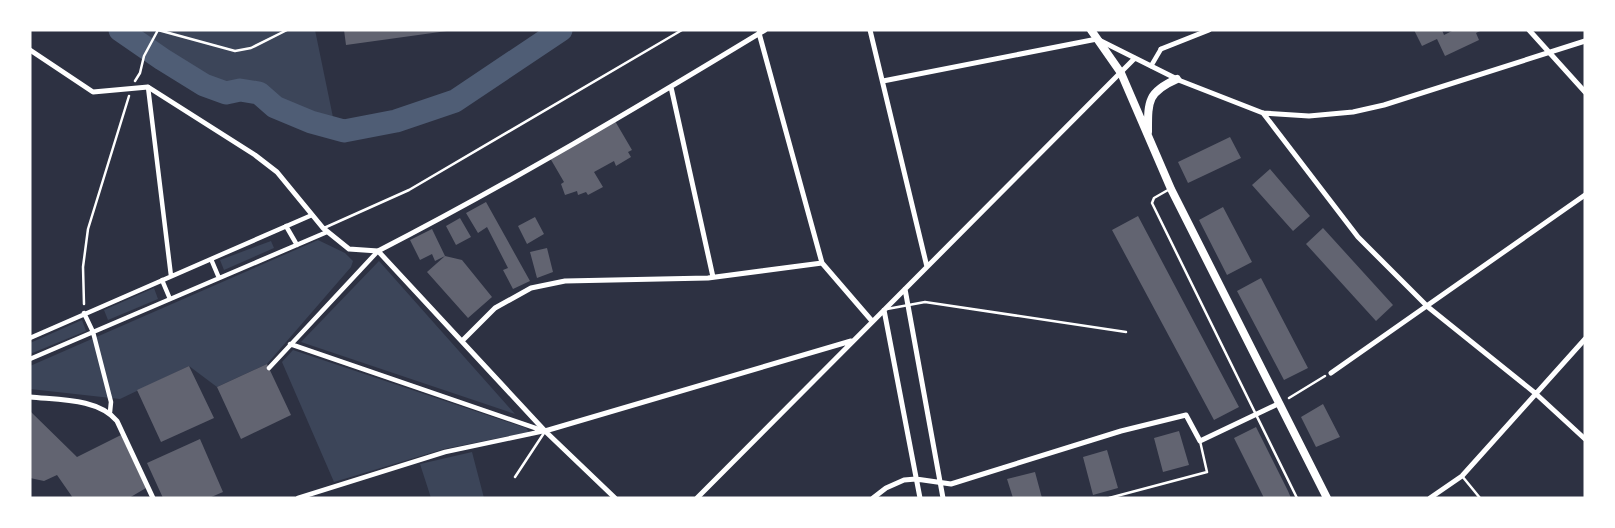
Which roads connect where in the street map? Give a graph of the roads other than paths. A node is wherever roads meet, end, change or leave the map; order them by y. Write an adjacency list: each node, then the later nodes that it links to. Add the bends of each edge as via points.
1 (682, 30): 26 (lane, via 409,190)
2 (870, 30): 16 (street)
3 (1091, 30): 7 (main road)
4 (1209, 30): 9 (street)
5 (1529, 30): 11 (street)
6 (762, 31): 18 (street); 30 (street)
7 (1097, 39): 12 (street); 14 (main road); 16 (street)
8 (1585, 41): 11 (street)
9 (1161, 49): 13 (street)
10 (30, 50): 17 (street, via 93,92)
11 (1549, 54): 19 (street); 20 (street, via 1353,112 1310,116)
12 (1135, 58): 13 (street); 14 (street)
13 (1151, 65): 15 (street)
14 (1121, 73): 21 (main road); 31 (street)
15 (1177, 79): 20 (street); 21 (main road, via 1153,95)
16 (883, 81): 31 (street)
17 (148, 87): 24 (street, via 256,155); 32 (street)
18 (671, 87): 28 (street); 33 (street)
19 (1585, 92)
20 (1263, 113): 39 (street, via 1358,237)
21 (1148, 135): 22 (main road)
22 (1171, 189): 55 (main road); 57 (lane, via 1152,203)
23 (1585, 195): 39 (street)
24 (313, 214): 25 (street); 26 (street)
25 (286, 226): 27 (street); 29 (street)
26 (325, 230): 27 (street); 28 (street, via 349,249)
27 (297, 244): 34 (street)
28 (378, 251): 48 (street); 49 (street)
29 (211, 259): 32 (street); 34 (street)
30 (822, 263): 33 (street); 42 (street)
31 (927, 267): 36 (street)
32 (171, 276): 35 (street)
33 (713, 277): 48 (street, via 565,281 531,288 495,308)
34 (219, 278): 37 (street)
35 (162, 280): 37 (street); 41 (street)
36 (905, 289): 38 (street); 40 (street)
37 (170, 299): 43 (street)
38 (908, 305): 40 (lane); 44 (lane, via 925,302); 64 (street)
39 (1427, 307): 52 (street); 53 (street)
40 (884, 310): 42 (street); 63 (street)
41 (84, 313): 43 (street); 45 (street)
42 (872, 321): 46 (street)
43 (93, 332): 50 (street); 56 (street)
44 (1126, 332)
45 (30, 338)
46 (854, 340): 58 (street); 68 (street)
47 (1585, 340): 53 (street)
48 (462, 341): 58 (street)
49 (290, 344): 51 (street); 58 (street)
50 (30, 359)
51 (269, 368)
52 (1331, 373)
53 (1535, 393): 59 (street); 61 (street)
54 (30, 397): 56 (street, via 96,405)
55 (1280, 403): 57 (street); 74 (main road)
56 (110, 412): 65 (street)
57 (1256, 416): 60 (street); 73 (lane)
58 (545, 431): 62 (lane); 66 (street, via 445,452); 67 (street)
59 (1585, 439)
60 (1200, 441): 64 (street, via 1186,415 951,484); 72 (lane, via 1207,472)
61 (1462, 476): 75 (street); 76 (lane)
62 (515, 477)
63 (916, 479): 64 (street); 69 (street, via 904,480); 70 (street)
64 (940, 481): 71 (street)
65 (153, 498)
66 (298, 498)
67 (615, 498)
68 (697, 498)
69 (873, 498)
70 (920, 498)
71 (943, 498)
72 (1109, 498)
73 (1297, 498)
74 (1327, 498)
75 (1430, 498)
76 (1480, 498)

